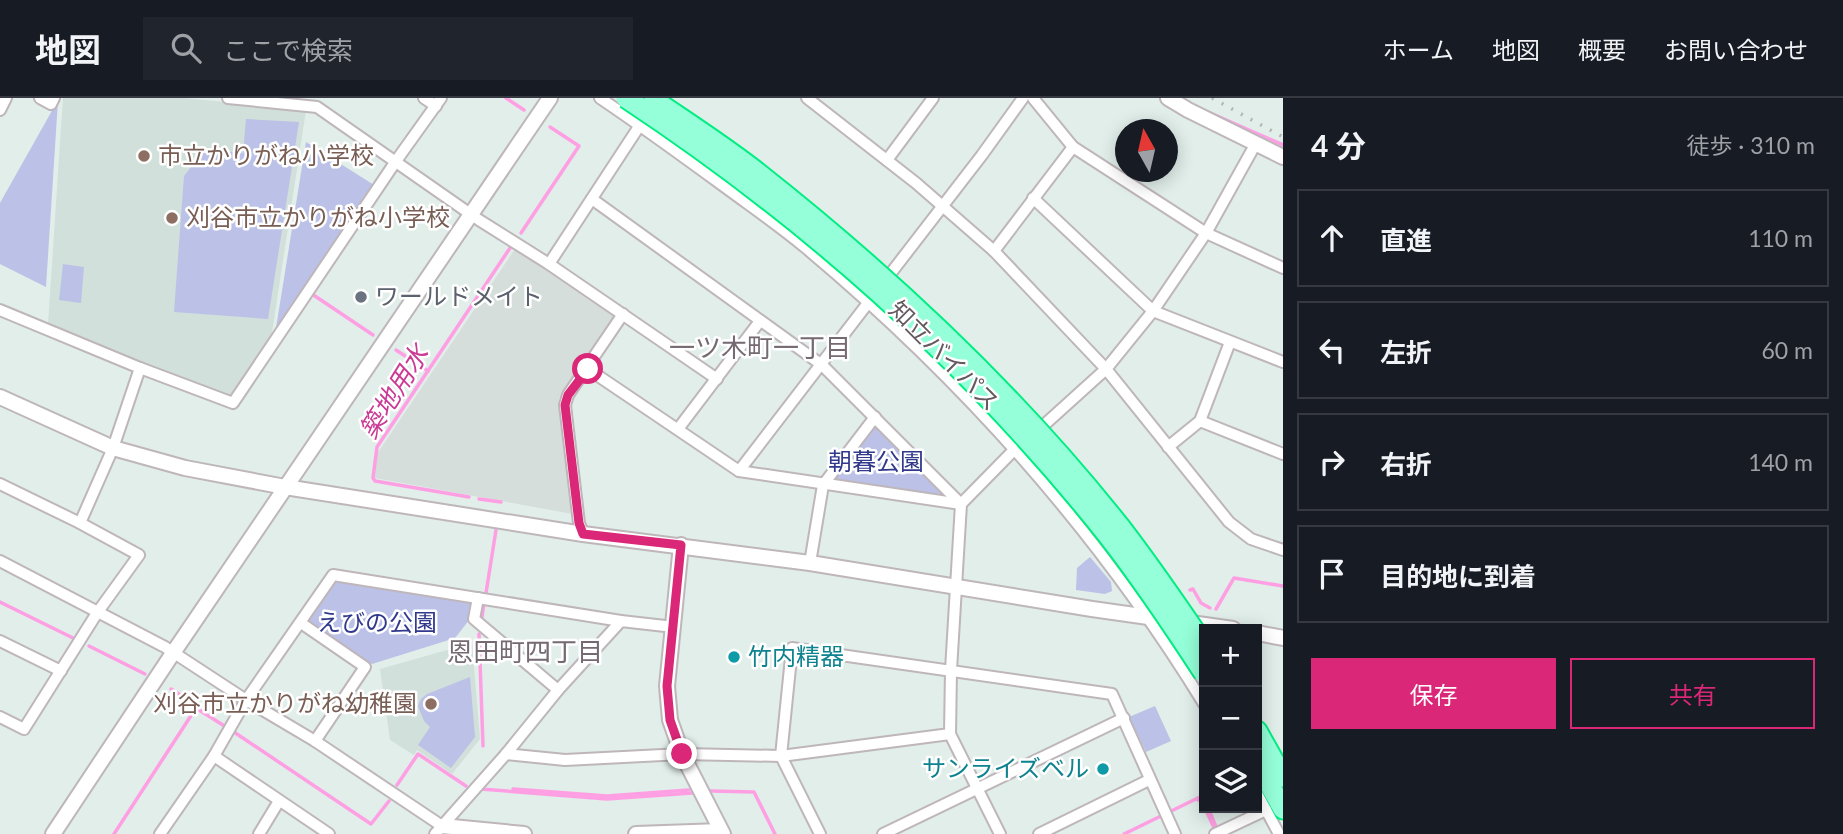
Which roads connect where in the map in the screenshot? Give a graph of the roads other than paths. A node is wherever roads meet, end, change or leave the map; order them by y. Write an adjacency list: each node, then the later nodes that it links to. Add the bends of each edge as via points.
1 (6, 98): 18 (street)
2 (40, 98): 3 (street, via 51,104)
3 (54, 98)
4 (228, 98): 16 (street)
5 (424, 98): 17 (street)
6 (550, 98): 28 (street)
7 (600, 98): 19 (street)
8 (626, 98): 81 (highway, 知立バイパス, bridge, via 744,180 932,341 1048,464 1110,539)
9 (652, 98): 77 (highway, 知立バイパス, bridge, via 756,172 866,262 943,333 1105,509)
10 (662, 98): 33 (street, via 753,163)
11 (807, 98): 23 (street)
12 (1023, 98): 27 (street)
13 (1033, 98): 21 (street)
14 (1168, 98): 20 (street)
15 (930, 99): 23 (street)
16 (264, 100): 24 (street, via 317,107)
17 (438, 102): 24 (street)
18 (0, 110)
19 (640, 125): 26 (street); 34 (street, via 805,247)
20 (1255, 145): 22 (street); 29 (street)
21 (1073, 147): 25 (street); 29 (street)
22 (1283, 157)
23 (887, 160): 27 (street)
24 (396, 161): 28 (street); 42 (street, via 233,403)
25 (1033, 198): 30 (street); 36 (street)
26 (592, 199): 31 (street); 38 (street)
27 (943, 207): 30 (street); 33 (street)
28 (471, 214): 31 (street); 58 (street)
29 (1206, 233): 32 (street); 36 (street)
30 (994, 251): 44 (street)
31 (549, 264): 37 (street)
32 (1283, 268)
33 (891, 273): 49 (street)
34 (868, 303): 41 (street); 53 (street, via 945,375)
35 (0, 310): 42 (street)
36 (1153, 311): 39 (street); 44 (street)
37 (623, 314): 43 (street); 45 (street)
38 (760, 321): 41 (street); 45 (street)
39 (1230, 342): 40 (street); 48 (street)
40 (1283, 362)
41 (822, 365): 47 (street); 55 (street)
42 (140, 368): 51 (street)
43 (588, 369): 50 (street); 61 (street, via 565,405)
44 (1105, 369): 49 (street); 52 (street)
45 (717, 379): 50 (street)
46 (0, 397): 51 (street)
47 (875, 417): 57 (street); 59 (street)
48 (1200, 421): 52 (street); 54 (street)
49 (1044, 425): 71 (street, via 1106,496)
50 (678, 429): 55 (street)
51 (113, 447): 58 (street, via 185,468); 60 (street)
52 (1168, 447): 63 (street, via 1229,522 1251,538)
53 (1014, 450): 59 (street); 69 (street, via 1058,499)
54 (1283, 454)
55 (739, 471): 57 (street)
56 (0, 484): 60 (street)
57 (823, 485): 59 (street); 65 (street)
58 (285, 487): 61 (street); 80 (street)
59 (961, 504): 66 (street)
60 (80, 523): 68 (street, via 139,555)
61 (583, 534): 62 (street)
62 (681, 545): 65 (street); 74 (street)
63 (1283, 550)
64 (0, 561): 68 (street)
65 (810, 563): 66 (street)
66 (956, 586): 69 (street); 82 (street)
67 (478, 598): 70 (street); 72 (street, via 333,576); 84 (street, via 474,619)
68 (97, 613): 80 (street); 83 (street)
69 (1146, 617): 71 (street); 85 (street)
70 (621, 621): 74 (street); 84 (street)
71 (1195, 622): 73 (street); 75 (street)
72 (301, 623): 86 (street); 92 (street, via 365,667)
73 (1206, 624)
74 (674, 627): 94 (street, via 667,686 670,720)
75 (1199, 628)
76 (1262, 634): 78 (street)
77 (1199, 638)
78 (1283, 638)
79 (0, 641): 83 (street)
80 (173, 653): 86 (street); 107 (street)
81 (1199, 665)
82 (951, 670): 88 (street, via 1112,694); 90 (street); 96 (street, via 792,648)
83 (61, 671): 87 (street, via 23,729)
84 (558, 690): 93 (street)
85 (1199, 696)
86 (246, 700): 92 (street); 95 (street)
87 (0, 717)
88 (1124, 718): 100 (street); 101 (street)
89 (1262, 726): 97 (street)
90 (950, 734): 96 (street); 101 (street)
91 (1262, 740): 99 (highway)
92 (316, 741): 104 (street)
93 (506, 754): 94 (street, via 565,760); 104 (street)
94 (682, 754): 96 (street); 105 (street)
95 (214, 756): 102 (street); 108 (street)
96 (781, 756): 113 (street)
97 (1283, 760)
98 (1262, 775): 103 (highway)
99 (1283, 776)
100 (1149, 780): 116 (street); 117 (street)
101 (977, 789): 114 (street); 115 (street)
102 (279, 801): 109 (street); 110 (street)
103 (1275, 809): 106 (street); 118 (street)
104 (438, 830): 111 (street)
105 (722, 832): 112 (street)
106 (1218, 833)
107 (53, 834)
108 (160, 834)
109 (259, 834)
110 (329, 834)
111 (524, 834)
112 (636, 834)
113 (820, 834)
114 (883, 834)
115 (1000, 834)
116 (1039, 834)
117 (1175, 834)
118 (1279, 834)

